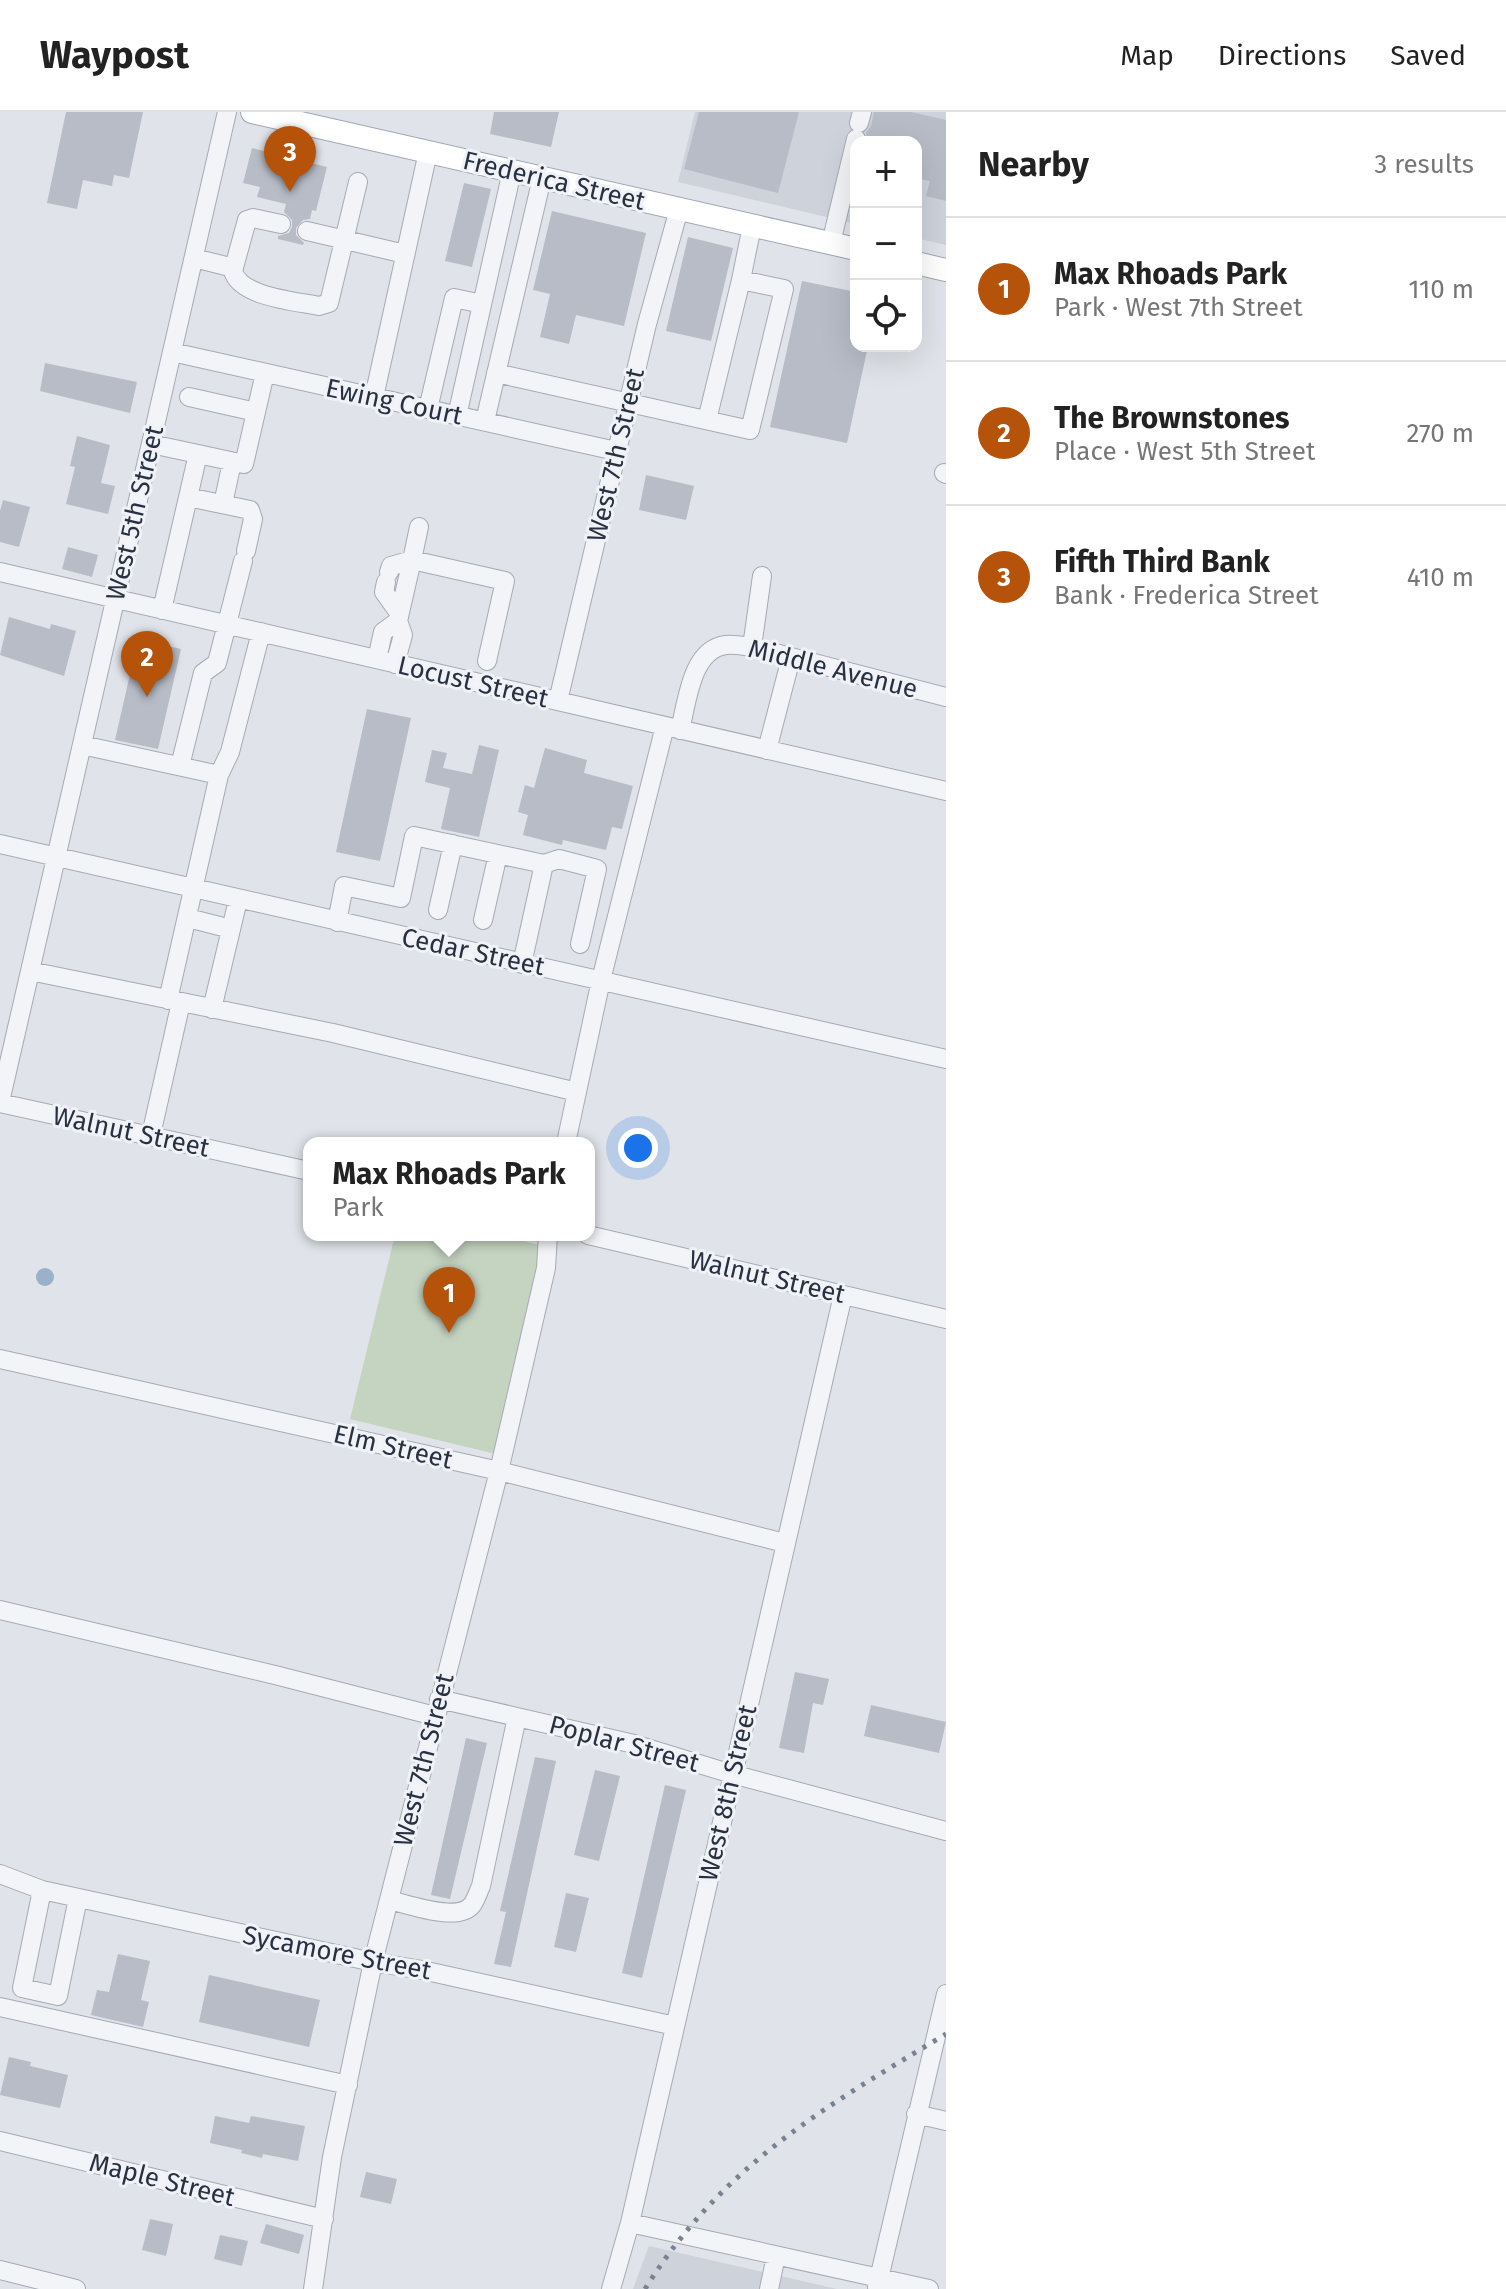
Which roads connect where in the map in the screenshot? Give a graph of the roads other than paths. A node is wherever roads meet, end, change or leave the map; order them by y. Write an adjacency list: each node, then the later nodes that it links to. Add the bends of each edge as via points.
1 (227, 112): 16 (street, West 5th Street)
2 (252, 112): 3 (main road, Frederica Street)
3 (428, 152): 4 (main road, Frederica Street); 15 (street)
4 (512, 171): 5 (main road, Frederica Street); 21 (street)
5 (542, 178): 8 (main road, Frederica Street); 24 (street)
6 (358, 182): 12 (street)
7 (850, 190): 13 (street)
8 (679, 209): 10 (main road, Frederica Street); 27 (street, West 7th Street)
9 (281, 224): 18 (street, via 247,220)
10 (752, 226): 13 (main road, Frederica Street); 20 (street)
11 (307, 231): 12 (street)
12 (345, 239): 15 (street); 18 (street, via 331,298 324,306 250,290 235,277)
13 (831, 243): 14 (main road, Frederica Street)
14 (850, 248)
15 (405, 254): 26 (street)
16 (194, 258): 18 (street); 22 (street, West 5th Street)
17 (922, 264): 19 (main road)
18 (234, 268)
19 (946, 270)
20 (741, 280): 31 (street); 31 (street, via 784,289 750,430)
21 (482, 304): 28 (street, via 454,298); 30 (street)
22 (172, 352): 23 (street, Ewing Court); 33 (street, West 5th Street)
23 (265, 373): 26 (street, Ewing Court); 29 (street)
24 (496, 373): 27 (street); 32 (street)
25 (189, 397): 29 (street)
26 (374, 397): 28 (street, Ewing Court)
27 (628, 402): 31 (street); 34 (street, West 7th Street)
28 (428, 409): 30 (street, Ewing Court)
29 (256, 412): 36 (street, via 244,464)
30 (457, 416): 32 (street, Ewing Court)
31 (707, 420)
32 (485, 421): 34 (street, Ewing Court)
33 (151, 444): 35 (street); 43 (street, West 5th Street)
34 (616, 451): 53 (street, West 7th Street)
35 (198, 454): 36 (street); 37 (street)
36 (232, 462): 38 (street)
37 (188, 497): 38 (street); 44 (street)
38 (223, 504): 46 (street, via 250,510 253,519)
39 (419, 527): 40 (street)
40 (412, 560): 45 (street); 45 (street, via 391,566 384,592); 51 (street, via 505,581)
41 (0, 572): 43 (street, Locust Street)
42 (762, 576): 48 (street)
43 (116, 599): 44 (street, Locust Street); 55 (street, West 5th Street)
44 (162, 610): 46 (street, Locust Street)
45 (398, 617): 50 (street, via 403,635)
46 (228, 625): 47 (street, Locust Street); 57 (street, via 217,663 203,673)
47 (261, 632): 50 (street, Locust Street); 58 (street, via 230,752)
48 (752, 647): 49 (street, Middle Avenue); 54 (street, Middle Avenue, via 726,645 702,659)
49 (791, 658): 52 (street, Middle Avenue); 56 (street)
50 (386, 661): 53 (street, Locust Street)
51 (487, 661)
52 (946, 697)
53 (558, 701): 54 (street, Locust Street)
54 (673, 728): 56 (street, Locust Street); 75 (street)
55 (82, 745): 57 (street); 63 (street, West 5th Street)
56 (767, 750): 59 (street, Locust Street)
57 (180, 766): 58 (street)
58 (219, 775): 65 (street)
59 (946, 790)
60 (0, 844): 63 (street, Cedar Street)
61 (453, 844): 62 (street); 67 (street); 70 (street, via 414,836 401,898 344,886)
62 (498, 854): 64 (street); 69 (street)
63 (56, 859): 65 (street, Cedar Street); 74 (street, West 5th Street)
64 (544, 864): 72 (street, via 559,859 597,869); 73 (street)
65 (195, 890): 66 (street, Cedar Street); 68 (street)
66 (238, 900): 70 (street, Cedar Street); 71 (street)
67 (438, 910)
68 (188, 918): 71 (street); 76 (street)
69 (483, 920)
70 (337, 922): 73 (street, Cedar Street)
71 (231, 929): 77 (street)
72 (580, 944)
73 (522, 964): 75 (street, Cedar Street)
74 (30, 971): 76 (street); 80 (street, West 5th Street)
75 (601, 980): 78 (street, Cedar Street); 79 (street)
76 (175, 1001): 77 (street); 81 (street)
77 (212, 1009): 79 (street)
78 (946, 1059)
79 (577, 1092): 82 (street)
80 (0, 1102): 81 (street, Walnut Street)
81 (151, 1135): 83 (street, Walnut Street)
82 (567, 1137)
83 (303, 1170)
84 (595, 1237): 86 (street, Walnut Street)
85 (548, 1241): 89 (street, West 7th Street)
86 (843, 1295): 87 (street, Walnut Street); 90 (street, West 8th Street)
87 (946, 1319)
88 (0, 1359): 89 (street, Elm Street)
89 (499, 1471): 90 (street, Elm Street); 92 (street, West 7th Street)
90 (785, 1543): 94 (street, West 8th Street)
91 (0, 1610): 92 (street, Poplar Street)
92 (437, 1707): 93 (street, Poplar Street); 99 (street, West 7th Street)
93 (517, 1717): 94 (street, Poplar Street); 99 (street, via 473,1904 453,1913)
94 (732, 1774): 95 (street, Poplar Street); 103 (street, West 8th Street)
95 (946, 1831)
96 (0, 1874): 97 (street, Sycamore Street)
97 (42, 1890): 98 (street, Sycamore Street); 98 (street, via 22,1988 34,1991 58,1996)
98 (78, 1898): 100 (street, Sycamore Street)
99 (389, 1900): 100 (street, West 7th Street)
100 (373, 1962): 103 (street, Sycamore Street); 104 (street, West 7th Street)
101 (946, 1994): 105 (street)
102 (0, 2007): 104 (street)
103 (675, 2026): 109 (street, West 8th Street)
104 (348, 2085): 108 (street, West 7th Street)
105 (916, 2114): 106 (street); 112 (street)
106 (946, 2121)
107 (0, 2141): 108 (street, Maple Street)
108 (324, 2219): 114 (street, West 7th Street)
109 (630, 2223): 110 (street); 115 (street, West 8th Street)
110 (776, 2256): 112 (street); 116 (street)
111 (0, 2270): 113 (street)
112 (878, 2283): 117 (street)
113 (76, 2289)
114 (313, 2289)
115 (611, 2289)
116 (769, 2289)
117 (929, 2289)

